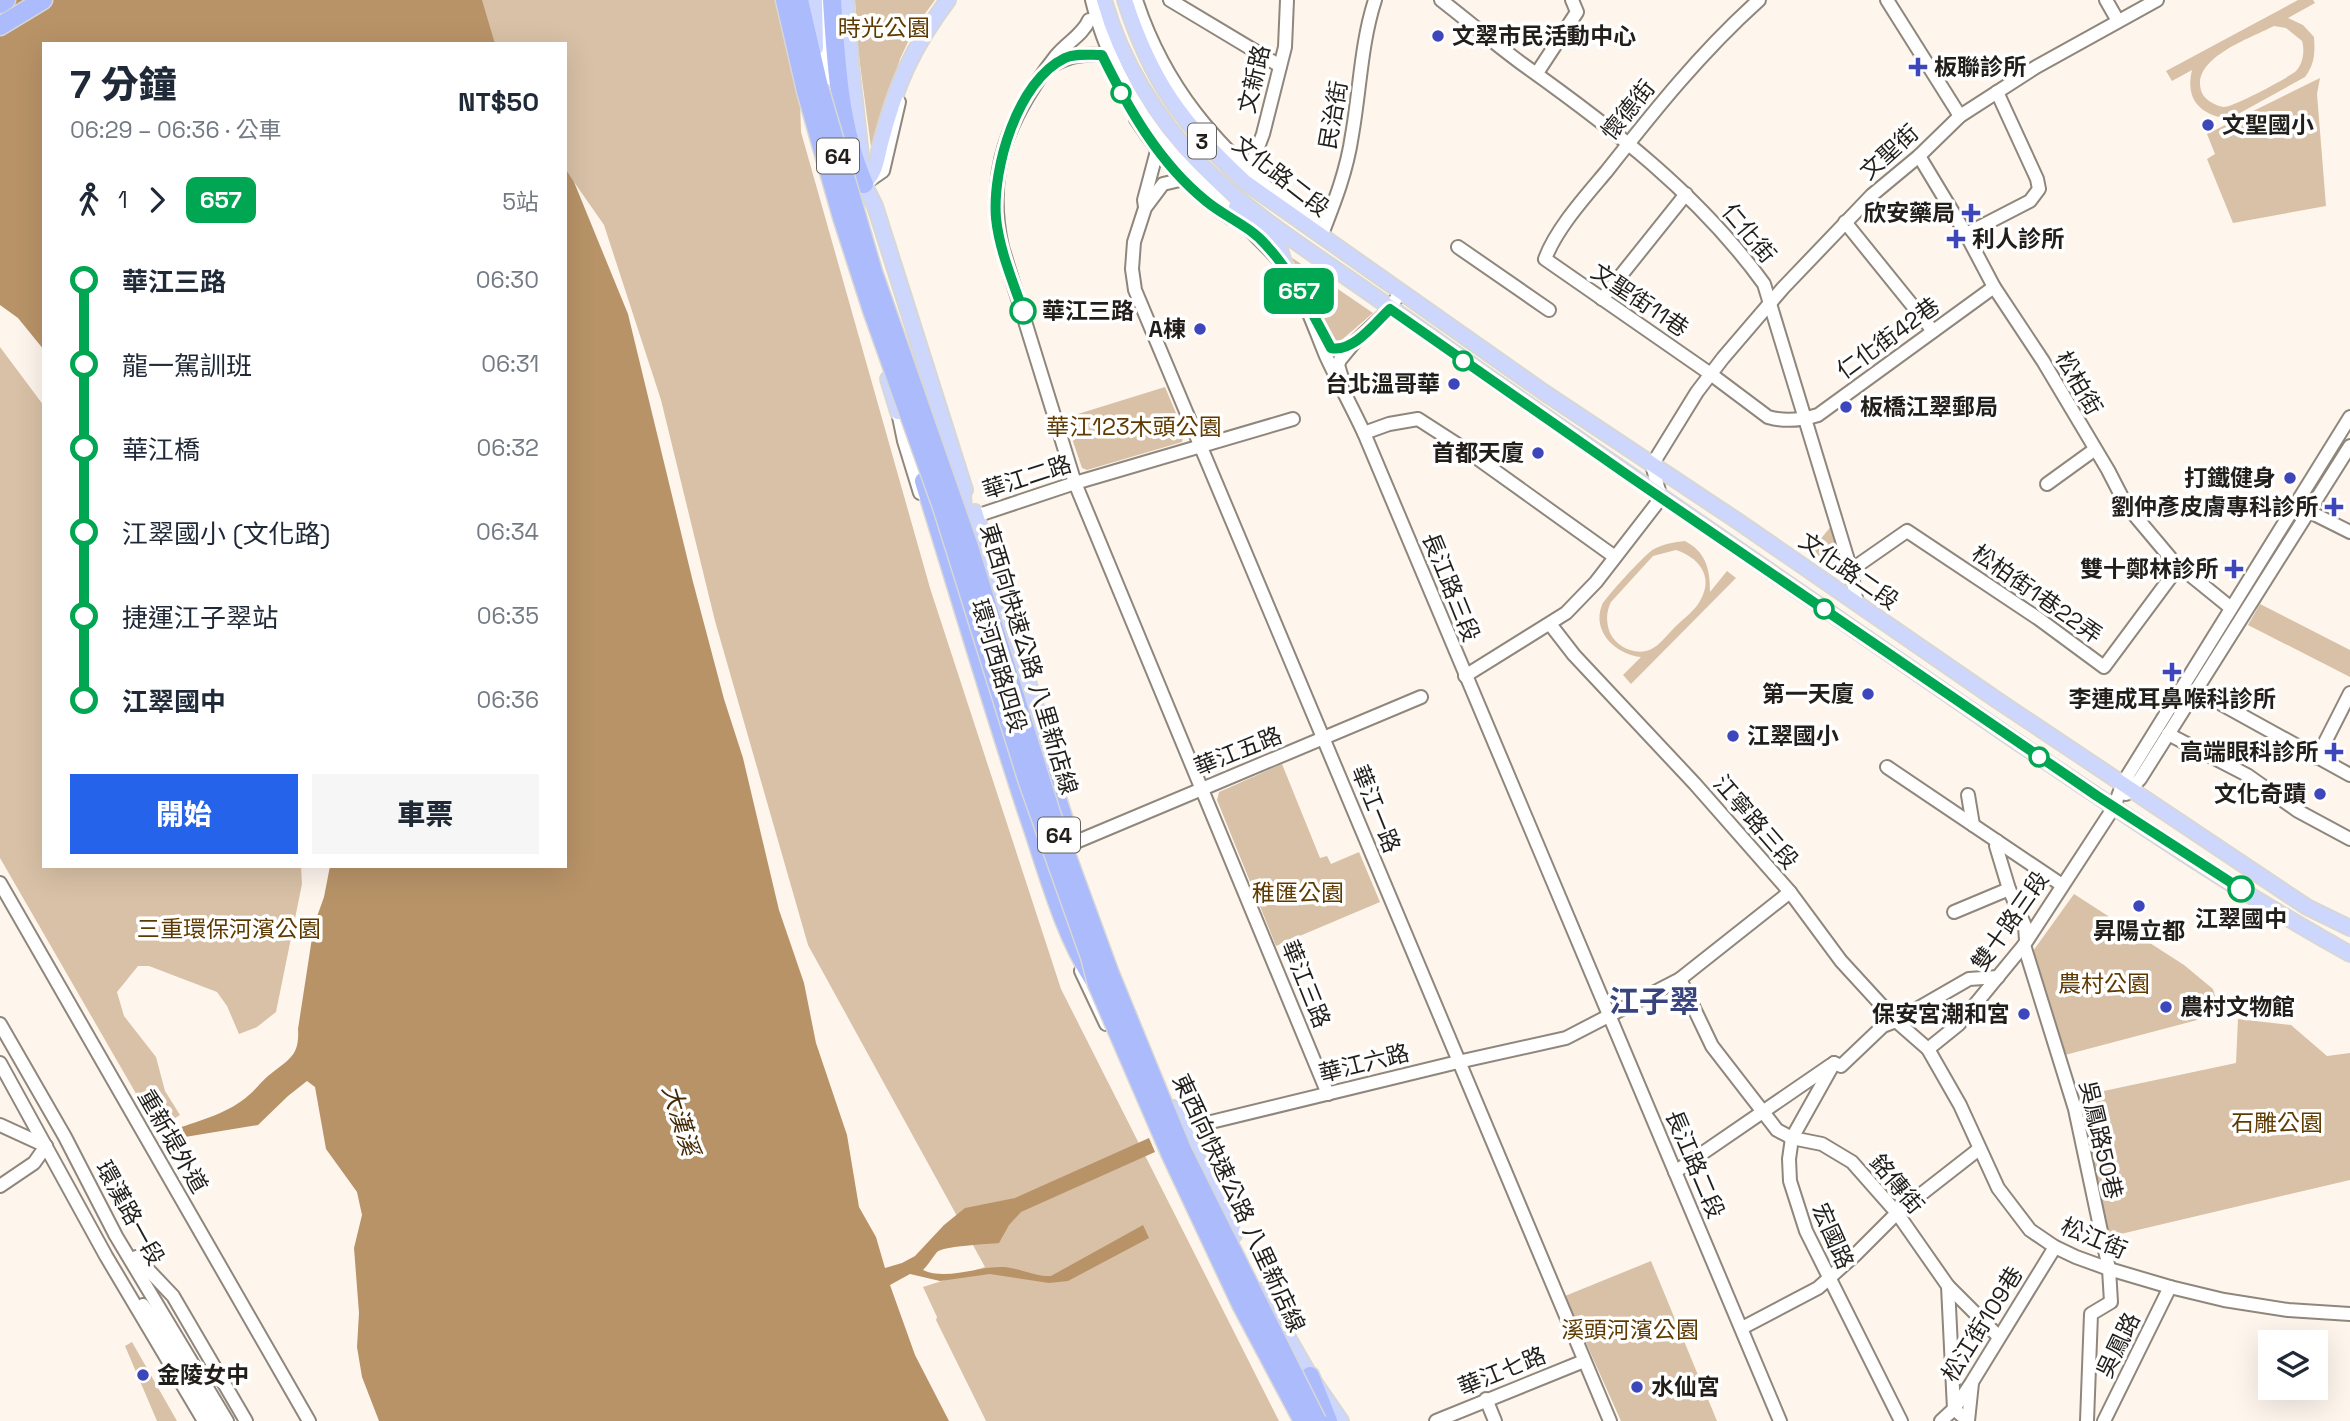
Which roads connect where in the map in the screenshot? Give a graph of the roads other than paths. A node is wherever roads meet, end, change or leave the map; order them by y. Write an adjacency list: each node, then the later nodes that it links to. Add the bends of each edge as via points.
1 (6, 0): 26 (highway)
2 (28, 0): 28 (street)
3 (43, 0): 31 (highway)
4 (785, 0): 37 (highway, 64)
5 (799, 0): 37 (highway, 64)
6 (815, 0): 37 (main road, 環河西路四段, via 821,86)
7 (830, 0): 37 (highway)
8 (846, 0): 45 (main road, 環河西路四段)
9 (941, 0): 45 (street, via 915,37)
10 (948, 0): 45 (main road, via 909,59 874,171)
11 (956, 0): 45 (street, via 932,30 914,64 883,171)
12 (1085, 0): 29 (street)
13 (1092, 0): 51 (street, via 1113,61 1150,125)
14 (1104, 0): 32 (main road, 3)
15 (1125, 0): 53 (main road, 文化路二段 / 3, via 1148,61 1188,124 1245,182)
16 (1136, 0): 53 (street, via 1153,45 1189,108 1241,165)
17 (1144, 0): 43 (street, 文化路二段, via 1158,43 1187,94)
18 (1170, 0): 34 (street)
19 (1287, 0): 34 (street, 文新路)
20 (1375, 0): 53 (street, 民治街, via 1352,137)
21 (1441, 0): 36 (street, 仁化街)
22 (1759, 0): 40 (street, 懷德街, via 1691,67)
23 (1887, 0): 39 (street)
24 (2106, 0): 30 (street)
25 (2157, 0): 30 (street, 文聖街)
26 (0, 4)
27 (1575, 6): 36 (street)
28 (0, 18)
29 (1089, 20): 33 (street); 35 (street, 華江三路)
30 (2118, 21): 38 (street, 文聖街)
31 (0, 26)
32 (1123, 51): 56 (main road, via 1126,75 1157,125 1196,171 1278,243); 61 (main road, 文化路二段 / 3, via 1153,105 1200,164)
33 (1102, 55): 35 (street, via 1067,57); 41 (street)
34 (1280, 66): 43 (street, 文新路)
35 (1049, 67): 77 (street, 華江三路, via 1016,115 1003,150 996,219)
36 (1536, 73): 40 (street, 仁化街)
37 (829, 81): 45 (highway); 46 (main road, 環河西路四段, via 834,142); 50 (highway, 東西向快速公路 八里新店線 / 64, bridge); 119 (highway, 東西向快速公路 八里新店線 / 64, bridge, via 842,218 943,510)
38 (1997, 92): 39 (street, 文聖街); 52 (street, via 2039,189 2030,201)
39 (1960, 116): 42 (street, 文聖街)
40 (1629, 142): 47 (street, 仁化街); 55 (street, 懷德街, via 1549,246)
41 (1157, 151): 44 (street); 48 (street, 華江一路, via 1143,200)
42 (1919, 156): 49 (street, 文聖街); 52 (street, 松柏街)
43 (1251, 166): 53 (street, 文化路二段, via 1304,210)
44 (1184, 179): 48 (street, 華江一路, via 1163,184); 51 (street, via 1205,201)
45 (864, 184): 46 (main road); 79 (main road, 環河西路四段, via 875,206)
46 (846, 191): 68 (main road, 環河西路四段, via 843,222); 131 (main road, 環河西路四段, via 876,309 1098,964)
47 (1686, 194): 59 (street); 60 (street, 仁化街, via 1746,259 1764,284)
48 (1145, 208): 74 (street, 華江一路, via 1134,243 1135,290)
49 (1844, 222): 60 (street, 文聖街); 64 (street)
50 (859, 225): 106 (highway, bridge, via 969,513); 163 (highway, 東西向快速公路 八里新店線 / 64, bridge, via 968,544 1051,813 1110,974 1182,1150)
51 (1252, 232): 56 (street, 長江路三段)
52 (1966, 234): 57 (street, 松柏街)
53 (1325, 238): 58 (main road, 文化路二段 / 3)
54 (1458, 247): 63 (street)
55 (1545, 259): 59 (street, 文聖街11巷)
56 (1286, 269): 62 (street, 長江路三段)
57 (1994, 288): 64 (street, 仁化街42巷); 75 (street, 松柏街)
58 (1399, 292): 61 (street); 76 (main road, 文化路二段 / 3)
59 (1602, 299): 66 (street, 文聖街11巷)
60 (1769, 303): 66 (street, 文聖街); 70 (street, 仁化街)
61 (1390, 309): 65 (street); 80 (main road, 文化路二段 / 3)
62 (1308, 310): 65 (street, via 1331,348); 67 (street, 長江路三段)
63 (1549, 310)
64 (1934, 331): 70 (street, 仁化街42巷, via 1818,415)
65 (1354, 343): 67 (street, via 1338,365)
66 (1712, 374): 70 (street, 文聖街11巷, via 1768,417); 76 (street, 文聖街)
67 (1345, 392): 72 (street, 長江路三段)
68 (898, 412): 119 (highway, via 911,437 1049,875 1081,959); 131 (street, 環河西路四段, via 1037,857 1087,986)
69 (2350, 417): 81 (street)
70 (1805, 418): 87 (street, 仁化街)
71 (1293, 419): 74 (street, 華江二路)
72 (1364, 433): 85 (street, via 1418,419); 91 (street, 長江路三段)
73 (2350, 446): 82 (street)
74 (1201, 447): 77 (street, 華江二路); 96 (street, 華江一路)
75 (2094, 450): 78 (street); 86 (street, 松柏街, via 2126,505)
76 (1653, 465): 80 (street); 88 (main road, 文化路二段 / 3)
77 (1075, 483): 83 (street, 華江二路); 101 (street, 華江三路)
78 (2047, 484)
79 (962, 485): 83 (main road, 環河西路四段); 106 (main road, 環河西路四段, via 979,555 978,572 1053,810)
80 (1661, 498): 85 (street); 103 (main road, 文化路二段 / 3)
81 (2295, 504): 82 (street); 89 (street)
82 (2309, 511): 84 (street); 92 (street)
83 (976, 516): 106 (main road, 環河西路四段, via 1071,819)
84 (2350, 532)
85 (1615, 557): 90 (street)
86 (2179, 566): 87 (street, 松柏街1巷22弄, via 2104,667 1907,531); 89 (street, 松柏街)
87 (1851, 570): 88 (street, 仁化街)
88 (1857, 604): 100 (main road, 文化路二段 / 3)
89 (2231, 608): 100 (street)
90 (1550, 624): 91 (street); 111 (street, 江寧路三段)
91 (1465, 676): 113 (street, 長江路三段)
92 (2196, 690): 95 (street); 97 (street)
93 (2350, 693): 97 (street)
94 (1421, 697): 96 (street, 華江五路)
95 (2168, 734): 100 (street, via 2140,779); 105 (street, via 2247,775 2298,811)
96 (1324, 738): 101 (street, 華江五路); 124 (street, 華江一路)
97 (2317, 758): 99 (street)
98 (1887, 767): 104 (street)
99 (2350, 775)
100 (2127, 786): 103 (street, 雙十路三段); 114 (main road, 文化路二段 / 3, via 2307,907)
101 (1203, 788): 106 (street, 華江五路); 127 (street, 華江三路)
102 (1968, 795): 104 (street)
103 (2114, 807): 109 (street, 雙十路三段); 116 (main road, 文化路二段 / 3)
104 (1973, 825): 107 (street)
105 (2350, 839)
106 (1071, 841): 130 (main road, 環河西路四段, via 1136,1025)
107 (1997, 841): 109 (street); 110 (street, 吳鳳路50巷)
108 (0, 883): 161 (street, 重新堤外道)
109 (2062, 884): 115 (street, 雙十路三段)
110 (2009, 889): 112 (street); 115 (street, 吳鳳路50巷, via 2025,926)
111 (1790, 892): 118 (street, 華江六路); 121 (street, 江寧路三段, via 1841,961)
112 (1954, 912)
113 (1570, 925): 120 (street, 長江路二段)
114 (2350, 928)
115 (2025, 943): 117 (street, 雙十路三段); 142 (street, 吳鳳路50巷, via 2075,1109)
116 (2350, 954)
117 (1998, 977): 121 (street, via 1969,979); 123 (street, 雙十路三段, via 1959,1024)
118 (1680, 979): 120 (street, 華江六路); 128 (street, via 1712,1046)
119 (1097, 984): 162 (highway, 東西向快速公路 八里新店線 / 64, bridge, via 1229,1279)
120 (1609, 1016): 124 (street, 華江六路, via 1566,1038); 136 (street, 長江路二段)
121 (1896, 1021): 123 (street, 江寧路三段); 126 (street, via 1883,1026 1841,1066)
122 (0, 1024): 132 (street, 環漢路一段)
123 (1928, 1049): 135 (street, 松江街)
124 (1458, 1062): 127 (street, 華江六路); 151 (street, 華江一路)
125 (0, 1063): 134 (street, 環漢路一段)
126 (1834, 1063): 128 (street); 133 (street, 宏國路)
127 (1328, 1094): 130 (street, 華江六路)
128 (1762, 1113): 133 (street); 136 (street)
129 (0, 1125): 134 (street)
130 (1182, 1127): 131 (street, 華江六路); 146 (main road, 環河西路四段)
131 (1164, 1136): 149 (main road, 環河西路四段, via 1192,1214)
132 (65, 1137): 134 (street); 139 (street, 環漢路一段)
133 (1791, 1138): 138 (street, 銘傳街, via 1837,1151); 143 (street, 宏國路, via 1790,1181 1806,1231)
134 (46, 1146): 137 (street, via 34,1163); 141 (street, 環漢路一段)
135 (1979, 1149): 138 (street); 140 (street, 松江街, via 2011,1205 2031,1230)
136 (1675, 1172): 148 (street, 長江路二段)
137 (0, 1186)
138 (1897, 1213): 143 (street); 144 (street, 銘傳街)
139 (117, 1236): 159 (street, 環漢路一段); 160 (street, via 173,1296)
140 (2054, 1247): 142 (street, 松江街); 150 (street, 松江街109巷)
141 (106, 1256): 157 (street, 環漢路一段); 158 (street, via 163,1332)
142 (2109, 1269): 145 (street, 松江街); 173 (street, 吳鳳路50巷, via 2111,1302 2091,1314)
143 (1828, 1277): 148 (street, via 1818,1288); 170 (street, 宏國路)
144 (1948, 1286): 150 (street, 銘傳街); 156 (street)
145 (2170, 1287): 147 (street, 松江街, via 2288,1310); 174 (street, 吳鳳路)
146 (1266, 1299): 152 (main road, 環河西路四段); 153 (main road, 環河西路四段)
147 (2350, 1314)
148 (1742, 1328): 169 (street, 長江路二段)
149 (1250, 1329): 153 (main road, 環河西路四段); 162 (street, 環河西路四段)
150 (1999, 1337): 154 (street, 松江街109巷)
151 (1584, 1361): 155 (street, 華江七路); 168 (street, 華江一路)
152 (1310, 1376): 164 (highway); 165 (main road, 環河西路四段)
153 (1290, 1380): 163 (main road, 環河西路四段)
154 (1972, 1381): 156 (street, 松江街109巷); 172 (street)
155 (1486, 1399): 166 (street, 華江七路); 167 (street)
156 (1954, 1409): 171 (street, 松江街109巷); 172 (street)
157 (204, 1421)
158 (214, 1421)
159 (227, 1421)
160 (246, 1421)
161 (309, 1421)
162 (1302, 1421)
163 (1315, 1421)
164 (1328, 1421)
165 (1341, 1421)
166 (1436, 1421)
167 (1495, 1421)
168 (1611, 1421)
169 (1780, 1421)
170 (1901, 1421)
171 (1941, 1421)
172 (1968, 1421)
173 (2087, 1421)
174 (2104, 1421)

